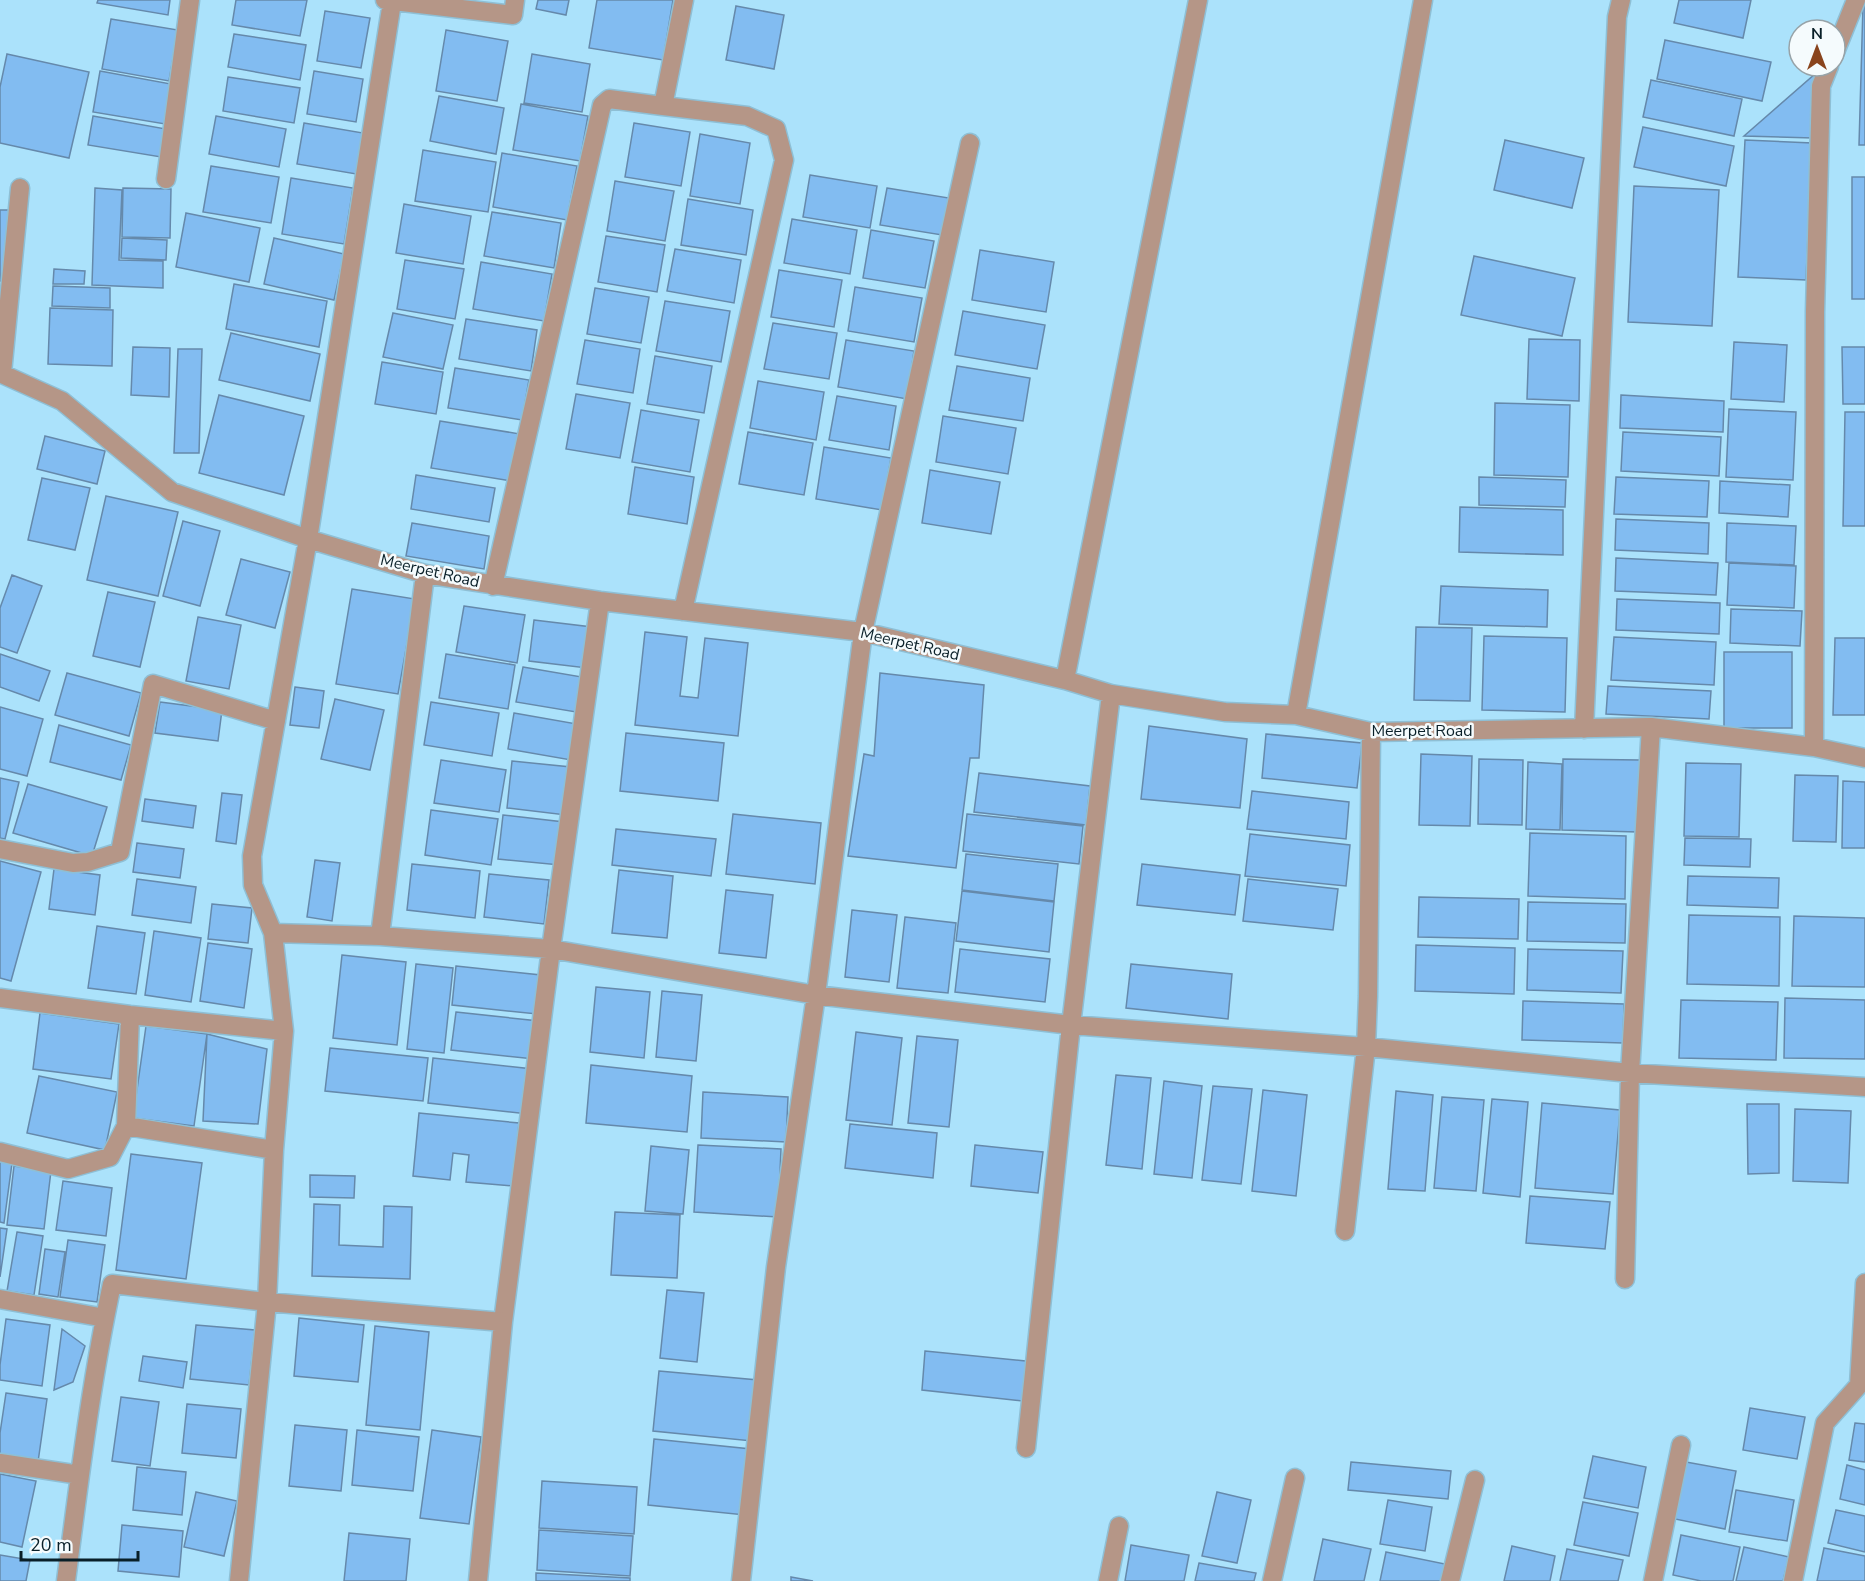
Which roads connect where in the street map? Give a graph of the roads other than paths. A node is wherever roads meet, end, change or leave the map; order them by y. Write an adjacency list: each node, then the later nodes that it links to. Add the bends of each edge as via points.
1 (190, 0): 13 (street)
2 (515, 0): 8 (street, via 513,15)
3 (684, 0): 11 (street)
4 (1198, 0): 22 (street)
5 (1423, 0): 24 (street)
6 (1621, 0): 27 (street, via 1617,17)
7 (1856, 0): 9 (street)
8 (388, 1): 16 (street)
9 (1847, 22)
10 (1824, 78): 29 (street, via 1815,312)
11 (663, 106): 18 (street, via 609,99 602,105); 20 (street, via 747,116 776,129 784,160)
12 (970, 143): 21 (street)
13 (166, 178)
14 (21, 188): 15 (street)
15 (1, 373): 16 (street, Meerpet Road, via 62,400 172,492)
16 (308, 539): 17 (street, Meerpet Road); 25 (street)
17 (425, 574): 18 (street, Meerpet Road); 33 (street)
18 (493, 586): 19 (street, Meerpet Road)
19 (600, 601): 20 (street, Meerpet Road); 34 (street)
20 (683, 611): 21 (street, Meerpet Road)
21 (863, 632): 22 (street, Meerpet Road); 35 (street)
22 (1065, 680): 23 (street, Meerpet Road)
23 (1111, 694): 24 (street, Meerpet Road, via 1225,712); 38 (street)
24 (1296, 715): 28 (street, Meerpet Road)
25 (276, 721): 31 (street, via 153,684 120,852 73,863); 32 (street, via 252,856 253,885)
26 (1651, 727): 27 (street, Meerpet Road); 29 (street, Meerpet Road); 41 (street)
27 (1584, 729): 28 (street, Meerpet Road)
28 (1371, 732): 40 (street)
29 (1814, 747): 30 (street, Meerpet Road)
30 (1865, 758)
31 (0, 849)
32 (273, 933): 33 (street); 39 (street)
33 (380, 936): 34 (street)
34 (551, 949): 35 (street); 52 (street)
35 (816, 995): 38 (street); 63 (street, via 776,1267)
36 (0, 998): 37 (street)
37 (130, 1015): 39 (street); 43 (street)
38 (1071, 1025): 40 (street); 54 (street)
39 (284, 1031): 44 (street)
40 (1366, 1047): 41 (street); 46 (street)
41 (1630, 1073): 42 (street); 47 (street)
42 (1865, 1087)
43 (126, 1126): 44 (street); 45 (street, via 110,1157 69,1169)
44 (274, 1150): 50 (street)
45 (0, 1152)
46 (1345, 1231)
47 (1625, 1279)
48 (1865, 1283): 68 (street, via 1859,1385 1825,1423)
49 (0, 1299): 51 (street)
50 (267, 1302): 51 (street, via 112,1284); 52 (street); 61 (street)
51 (105, 1318): 56 (street)
52 (503, 1322): 62 (street)
53 (1681, 1445): 67 (street)
54 (1026, 1448)
55 (0, 1463): 56 (street)
56 (80, 1475): 60 (street)
57 (1295, 1478): 65 (street)
58 (1475, 1480): 66 (street)
59 (1119, 1526): 64 (street)
60 (66, 1581)
61 (239, 1581)
62 (478, 1581)
63 (741, 1581)
64 (1108, 1581)
65 (1272, 1581)
66 (1450, 1581)
67 (1653, 1581)
68 (1793, 1581)

